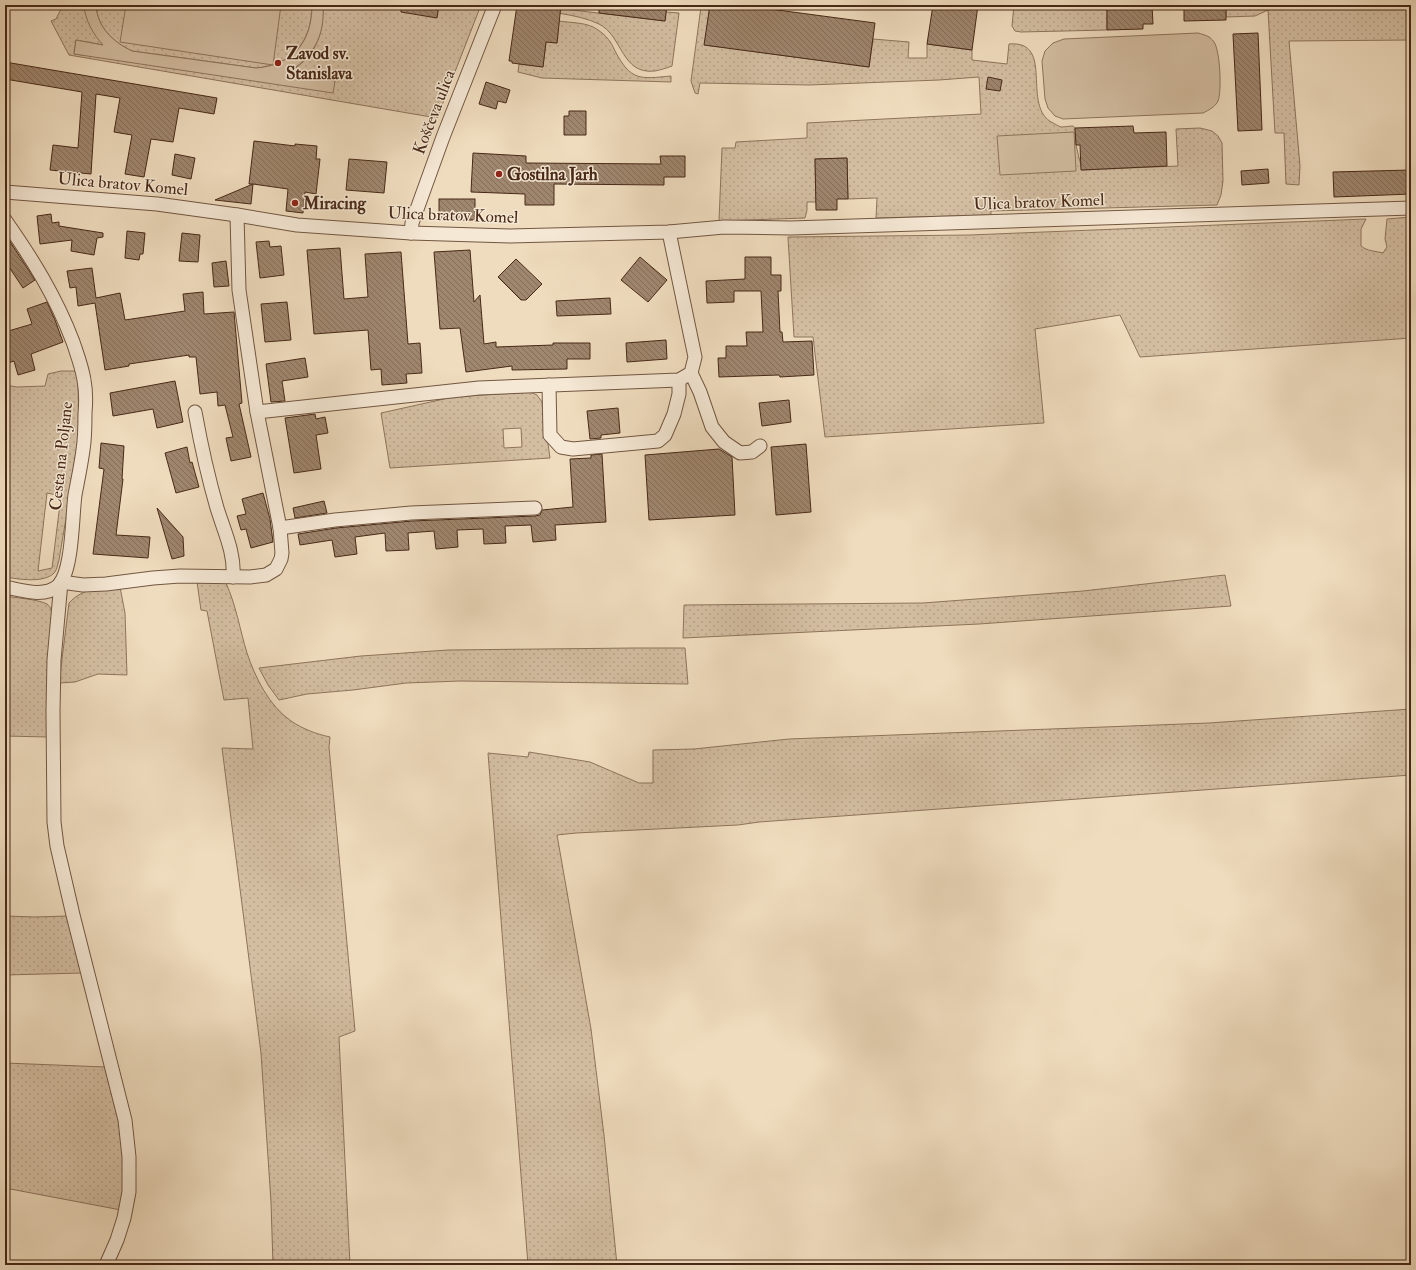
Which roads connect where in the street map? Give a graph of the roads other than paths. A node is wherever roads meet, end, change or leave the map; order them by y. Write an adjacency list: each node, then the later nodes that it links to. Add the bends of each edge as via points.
1 (495, 5): 7 (street, Koščeva ulica, via 443,137 412,223)
2 (5, 192): 4 (street, Ulica bratov Komel, via 157,204)
3 (1411, 208): 6 (street, Ulica bratov Komel, via 791,228 724,227)
4 (237, 215): 7 (street, Ulica bratov Komel, via 298,225); 12 (street, via 239,290)
5 (5, 220): 17 (street, Cesta na Poljane, via 52,294 68,328 84,380 84,448 75,495 69,557)
6 (669, 232): 7 (street, Ulica bratov Komel, via 510,236); 8 (street, via 695,357)
7 (411, 233)
8 (691, 374): 9 (street); 13 (street, via 712,427 724,442 740,453 752,452)
9 (679, 380): 10 (street); 10 (street, via 679,394 674,414 665,435 658,441 573,449 561,446 550,435)
10 (549, 385): 12 (street, via 479,388)
11 (195, 412): 16 (street, via 202,449 232,553)
12 (257, 412): 15 (street)
13 (760, 446)
14 (535, 508): 15 (street, via 411,513)
15 (280, 528): 16 (street, via 282,553 276,569 266,575)
16 (233, 577): 17 (street, via 180,576 83,585)
17 (61, 582): 18 (street, via 52,590 45,592); 19 (street, Cesta na Poljane, via 54,660 54,822 73,915 125,1120 129,1157 129,1192 124,1218)
18 (5, 587)
19 (106, 1265)

